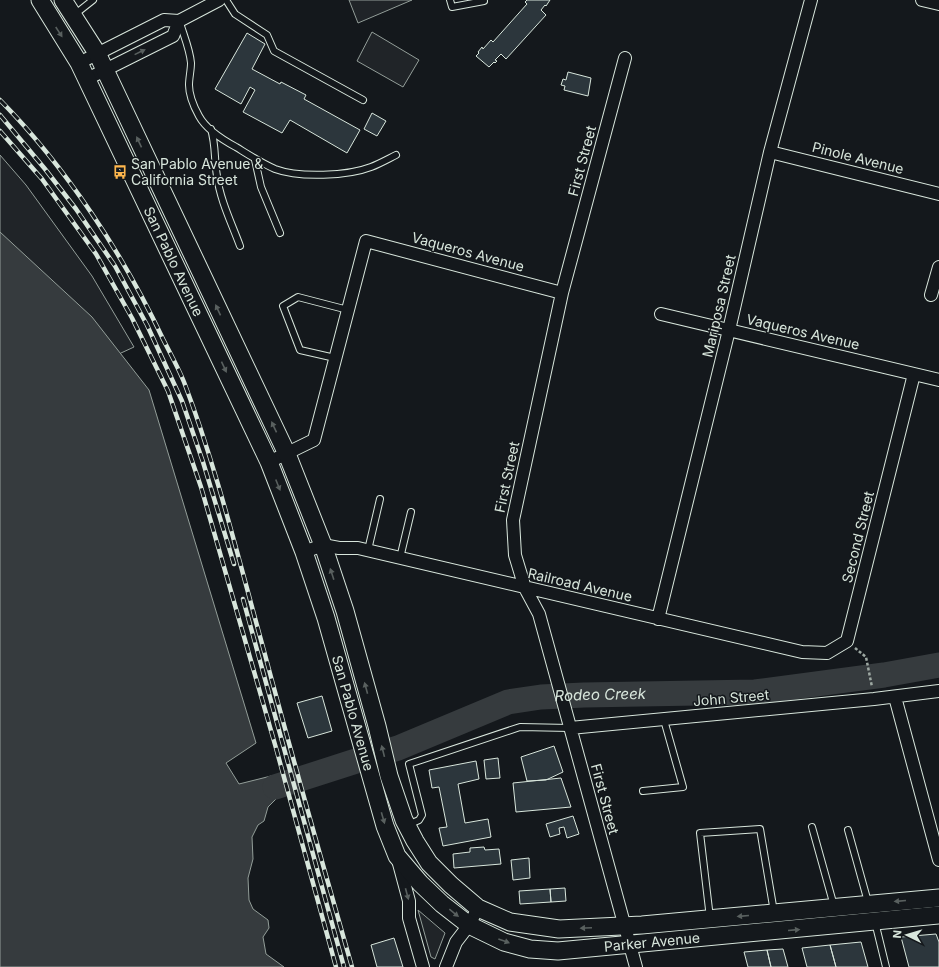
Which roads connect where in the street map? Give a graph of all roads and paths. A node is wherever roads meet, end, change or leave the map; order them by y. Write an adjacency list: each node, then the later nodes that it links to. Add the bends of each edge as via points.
1 (40, 0): 15 (main road, San Pablo Avenue, one-way to 15)
2 (63, 0): 11 (main road, San Pablo Avenue)
3 (94, 0): 11 (lane)
4 (219, 0): 12 (street)
5 (226, 0): 18 (lane, via 235,14 266,35 274,51)
6 (450, 0): 9 (lane, via 452,7)
7 (811, 0): 20 (street, Mariposa Street)
8 (922, 0): 10 (street)
9 (484, 1)
10 (939, 4)
11 (73, 16): 13 (main road, San Pablo Avenue)
12 (179, 21): 13 (street, via 164,20); 16 (street, one-way to 12, via 173,36); 19 (lane, via 189,51 191,99 200,118)
13 (97, 53): 15 (street); 16 (main road, San Pablo Avenue)
14 (625, 58): 27 (street, First Street)
15 (79, 63): 17 (main road, San Pablo Avenue)
16 (105, 69): 17 (street); 35 (main road, San Pablo Avenue, one-way to 16)
17 (87, 79): 36 (main road, San Pablo Avenue, one-way to 36)
18 (363, 100)
19 (211, 130): 22 (lane); 25 (lane, via 220,193)
20 (770, 152): 23 (street, Pinole Avenue); 31 (street, Mariposa Street)
21 (396, 155): 22 (lane, via 354,172 314,175 277,170)
22 (255, 160): 24 (lane, via 261,186)
23 (939, 194)
24 (280, 233)
25 (240, 246)
26 (939, 267): 28 (street)
27 (562, 293): 29 (street, Vaqueros Avenue, via 366,241); 43 (street, First Street, via 513,520 515,555)
28 (931, 295)
29 (348, 310): 32 (street); 32 (lane, via 298,297 283,306 300,350)
30 (661, 314): 31 (street, Vaqueros Avenue)
31 (728, 330): 33 (street, Vaqueros Avenue); 44 (street, Mariposa Street)
32 (336, 358): 35 (street, via 314,440)
33 (914, 374): 34 (street, Vaqueros Avenue); 45 (street, Second Street)
34 (939, 380)
35 (287, 454): 36 (street); 39 (main road, San Pablo Avenue)
36 (269, 462): 41 (main road, San Pablo Avenue, one-way to 41)
37 (380, 499): 40 (lane)
38 (411, 512): 42 (lane)
39 (323, 545): 40 (street, Railroad Avenue); 41 (street, Railroad Avenue); 52 (main road, San Pablo Avenue, one-way to 39, via 389,776 352,633)
40 (368, 550): 42 (street, Railroad Avenue)
41 (304, 552): 56 (main road, San Pablo Avenue, one-way to 56, via 332,637 385,826)
42 (400, 558): 43 (street, Railroad Avenue)
43 (525, 588): 44 (street, Railroad Avenue); 50 (street, First Street, via 538,614)
44 (658, 619): 45 (street, Railroad Avenue, via 802,652 827,653)
45 (847, 641): 48 (path, via 866,657)
46 (939, 691): 47 (street)
47 (895, 697): 48 (street, John Street); 57 (street)
48 (874, 699): 49 (street, John Street)
49 (664, 720): 50 (street, John Street); 51 (lane, via 683,787)
50 (570, 728): 52 (lane, via 520,727 409,764 422,815 419,820); 67 (street, First Street)
51 (643, 791)
52 (407, 825): 55 (main road, San Pablo Avenue)
53 (812, 828): 61 (lane)
54 (848, 830): 59 (lane)
55 (414, 841): 60 (main road, Parker Avenue, via 429,863)
56 (397, 856): 66 (main road, Parker Avenue, one-way to 66, via 420,883); 69 (street, San Pablo Avenue, one-way to 69, via 409,901 409,918)
57 (939, 860)
58 (939, 898): 59 (main road, Parker Avenue, one-way to 59)
59 (868, 904): 61 (main road, Parker Avenue)
60 (478, 908): 66 (street); 67 (main road, Parker Avenue, one-way to 60, via 559,929 523,925)
61 (834, 908): 62 (main road, Parker Avenue)
62 (774, 913): 64 (main road, Parker Avenue, one-way to 64); 64 (lane, via 760,829 700,833)
63 (939, 915): 65 (main road, Parker Avenue)
64 (710, 919): 67 (main road, Parker Avenue)
65 (875, 922): 68 (main road, Parker Avenue, one-way to 65); 72 (lane)
66 (469, 925): 68 (main road, Parker Avenue, one-way to 68, via 504,942 530,949 558,951); 70 (street, via 456,942)
67 (625, 927): 68 (street, First Street)
68 (630, 945): 71 (street, First Street)
69 (423, 967)
70 (446, 967)
71 (636, 967)
72 (886, 967)

